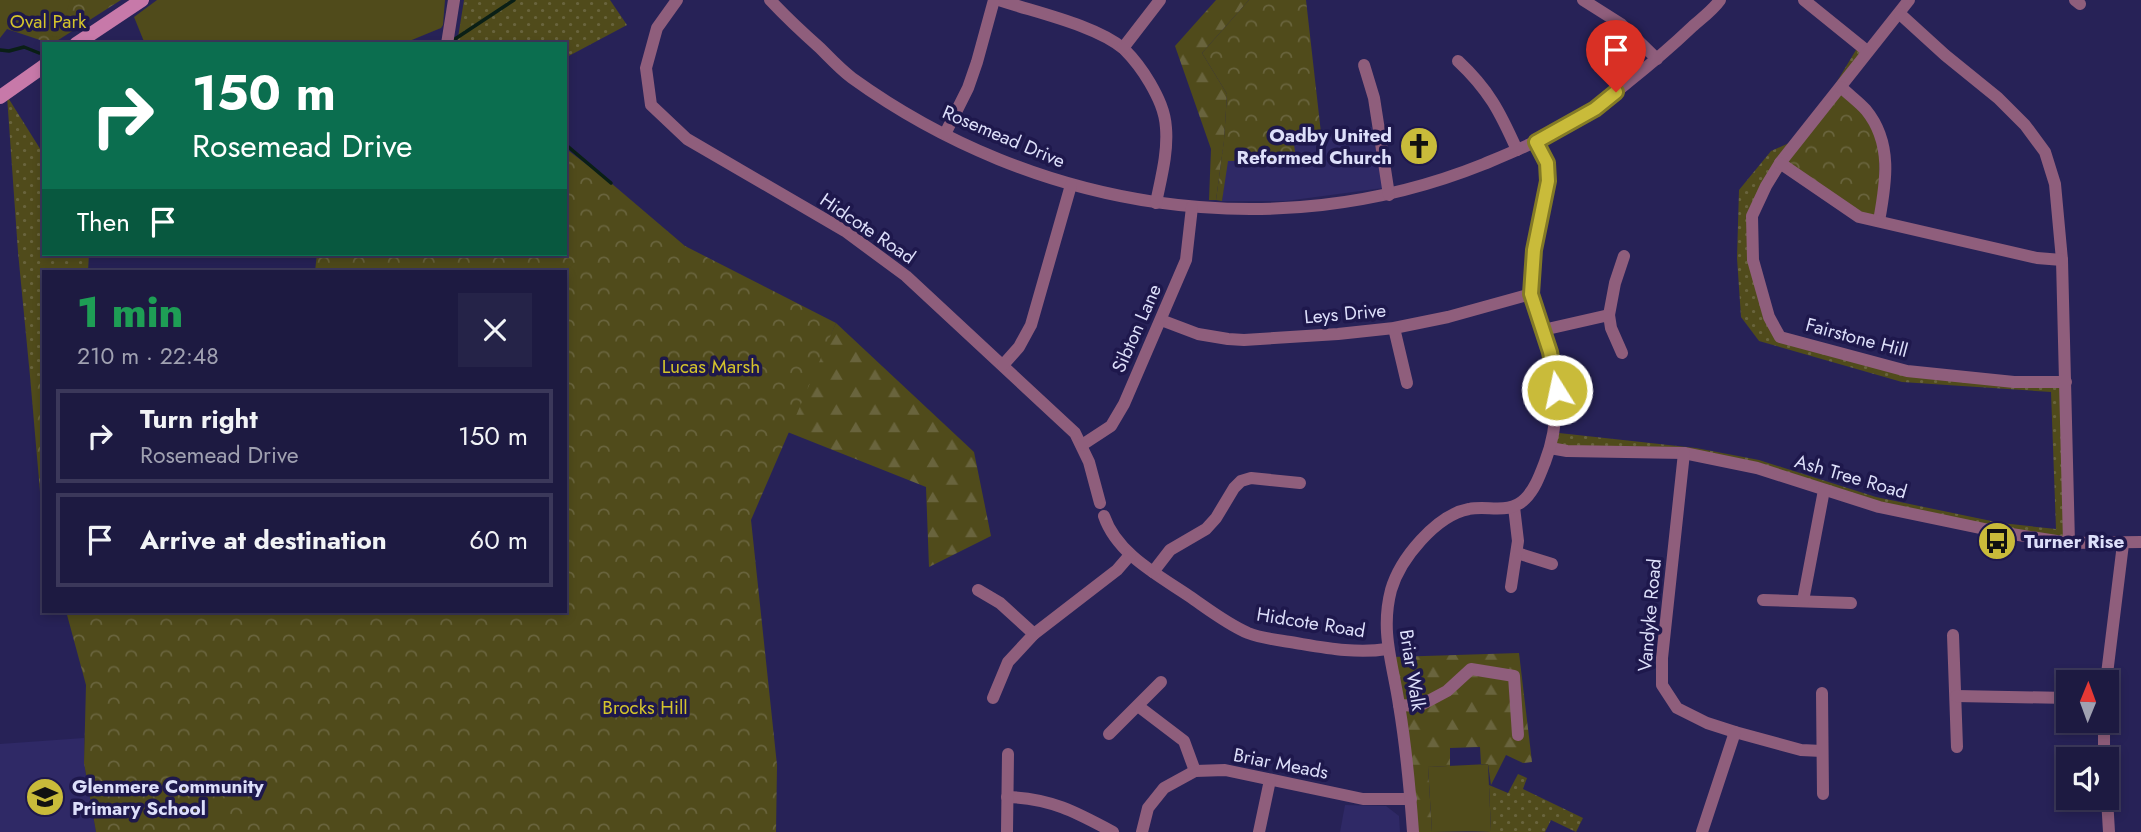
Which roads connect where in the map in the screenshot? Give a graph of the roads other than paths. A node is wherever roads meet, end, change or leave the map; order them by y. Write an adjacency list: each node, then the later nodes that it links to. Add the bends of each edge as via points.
1 (142, 0): 13 (main road)
2 (453, 0): 14 (street)
3 (677, 0): 40 (street, Hidcote Road, via 657,28 646,68 651,105 687,139 845,231 906,276)
4 (770, 0): 23 (street, Rosemead Drive, via 850,77)
5 (996, 0): 11 (street); 23 (street, via 968,88)
6 (1160, 0): 15 (street)
7 (1583, 0): 17 (street, via 1621,24)
8 (1720, 0): 17 (street, Rosemead Drive)
9 (1804, 0): 16 (street)
10 (1909, 0): 12 (street, Fairstone Hill)
11 (1029, 5): 15 (street, via 1100,33)
12 (1900, 14): 16 (street, Fairstone Hill); 33 (street, via 1997,98 2045,152 2055,184)
13 (79, 42)
14 (447, 42)
15 (1123, 48): 29 (street, via 1141,69 1164,112 1164,161)
16 (1867, 51): 21 (street, Fairstone Hill)
17 (1657, 59): 24 (street, Rosemead Drive, via 1595,109)
18 (1458, 61): 25 (street, via 1492,97)
19 (1364, 65): 28 (street, via 1374,98)
20 (42, 67): 22 (main road)
21 (1841, 88): 26 (street, Fairstone Hill); 31 (street, via 1866,110 1880,133 1886,179)
22 (0, 97)
23 (944, 134): 27 (street, Rosemead Drive)
24 (1536, 142): 25 (street, Rosemead Drive); 34 (street, via 1547,163 1548,181 1534,250)
25 (1517, 150): 28 (street, Rosemead Drive)
26 (1780, 163): 31 (street, via 1859,217); 41 (street, Fairstone Hill, via 1752,216 1753,260 1769,317 1780,337 1907,371 2014,382)
27 (1070, 185): 29 (street, Rosemead Drive); 40 (street, via 1031,325)
28 (1389, 195): 30 (street, Rosemead Drive, via 1271,210)
29 (1156, 203): 30 (street, Rosemead Drive)
30 (1192, 207): 36 (street, Sibton Lane, via 1186,260)
31 (1879, 221): 33 (street)
32 (1624, 256): 35 (street)
33 (2062, 260): 41 (street)
34 (1531, 294): 37 (street, Leys Drive); 38 (street)
35 (1609, 315): 38 (street); 39 (street)
36 (1161, 320): 37 (street, Leys Drive, via 1213,338 1244,340); 43 (street, Sibton Lane, via 1118,416 1100,435)
37 (1394, 328): 42 (street)
38 (1543, 330): 44 (street, via 1557,390)
39 (1622, 353)
40 (1003, 365): 43 (street, Hidcote Road)
41 (2066, 382): 50 (street)
42 (1407, 383)
43 (1082, 445): 53 (street, Hidcote Road, via 1107,526)
44 (1550, 448): 45 (street, Ash Tree Road); 48 (street, via 1530,493)
45 (1684, 453): 47 (street, Ash Tree Road, via 1757,468); 72 (street, Vandyke Road, via 1662,685 1677,708)
46 (1300, 483): 55 (street, via 1241,481 1206,530 1170,550)
47 (1824, 490): 50 (street, Ash Tree Road, via 1879,507); 59 (street)
48 (1514, 507): 52 (street); 63 (street, Briar Walk, via 1466,509 1450,516 1417,545 1401,565 1392,589)
49 (2141, 542): 51 (street, Ash Tree Road)
50 (2069, 543): 51 (street, Ash Tree Road)
51 (2123, 544): 64 (street)
52 (1517, 553): 54 (street); 56 (street)
53 (1130, 555): 55 (street, Hidcote Road); 61 (street)
54 (1552, 564)
55 (1153, 572): 63 (street, Hidcote Road, via 1249,633 1331,649)
56 (1511, 587)
57 (978, 590): 61 (street)
58 (1763, 600): 59 (street)
59 (1803, 601): 60 (street)
60 (1851, 603)
61 (1034, 634): 68 (street, via 1008,662)
62 (1953, 635): 67 (street)
63 (1387, 649): 70 (street, Briar Walk)
64 (2107, 670)
65 (1161, 682): 71 (street)
66 (1822, 693): 76 (street)
67 (1956, 696): 69 (street); 75 (street)
68 (993, 698)
69 (2056, 698)
70 (1399, 705): 74 (street, via 1419,706 1447,691 1471,669 1514,676); 82 (street, Briar Walk)
71 (1138, 706): 73 (street); 78 (street, via 1184,741)
72 (1735, 732): 76 (street, Vandyke Road, via 1801,750); 89 (street)
73 (1110, 734)
74 (1518, 736)
75 (1957, 747)
76 (1822, 751): 80 (street)
77 (1008, 754): 81 (street)
78 (1195, 771): 79 (street, Briar Meads); 86 (street, via 1164,788 1148,808)
79 (1270, 779): 82 (street, Briar Meads, via 1363,799); 87 (street)
80 (1823, 794)
81 (1007, 797): 84 (street); 85 (street, via 1055,804)
82 (1411, 799): 88 (street)
83 (2108, 810): 90 (street)
84 (1007, 832)
85 (1113, 832)
86 (1142, 832)
87 (1259, 832)
88 (1413, 832)
89 (1702, 832)
90 (2109, 832)

